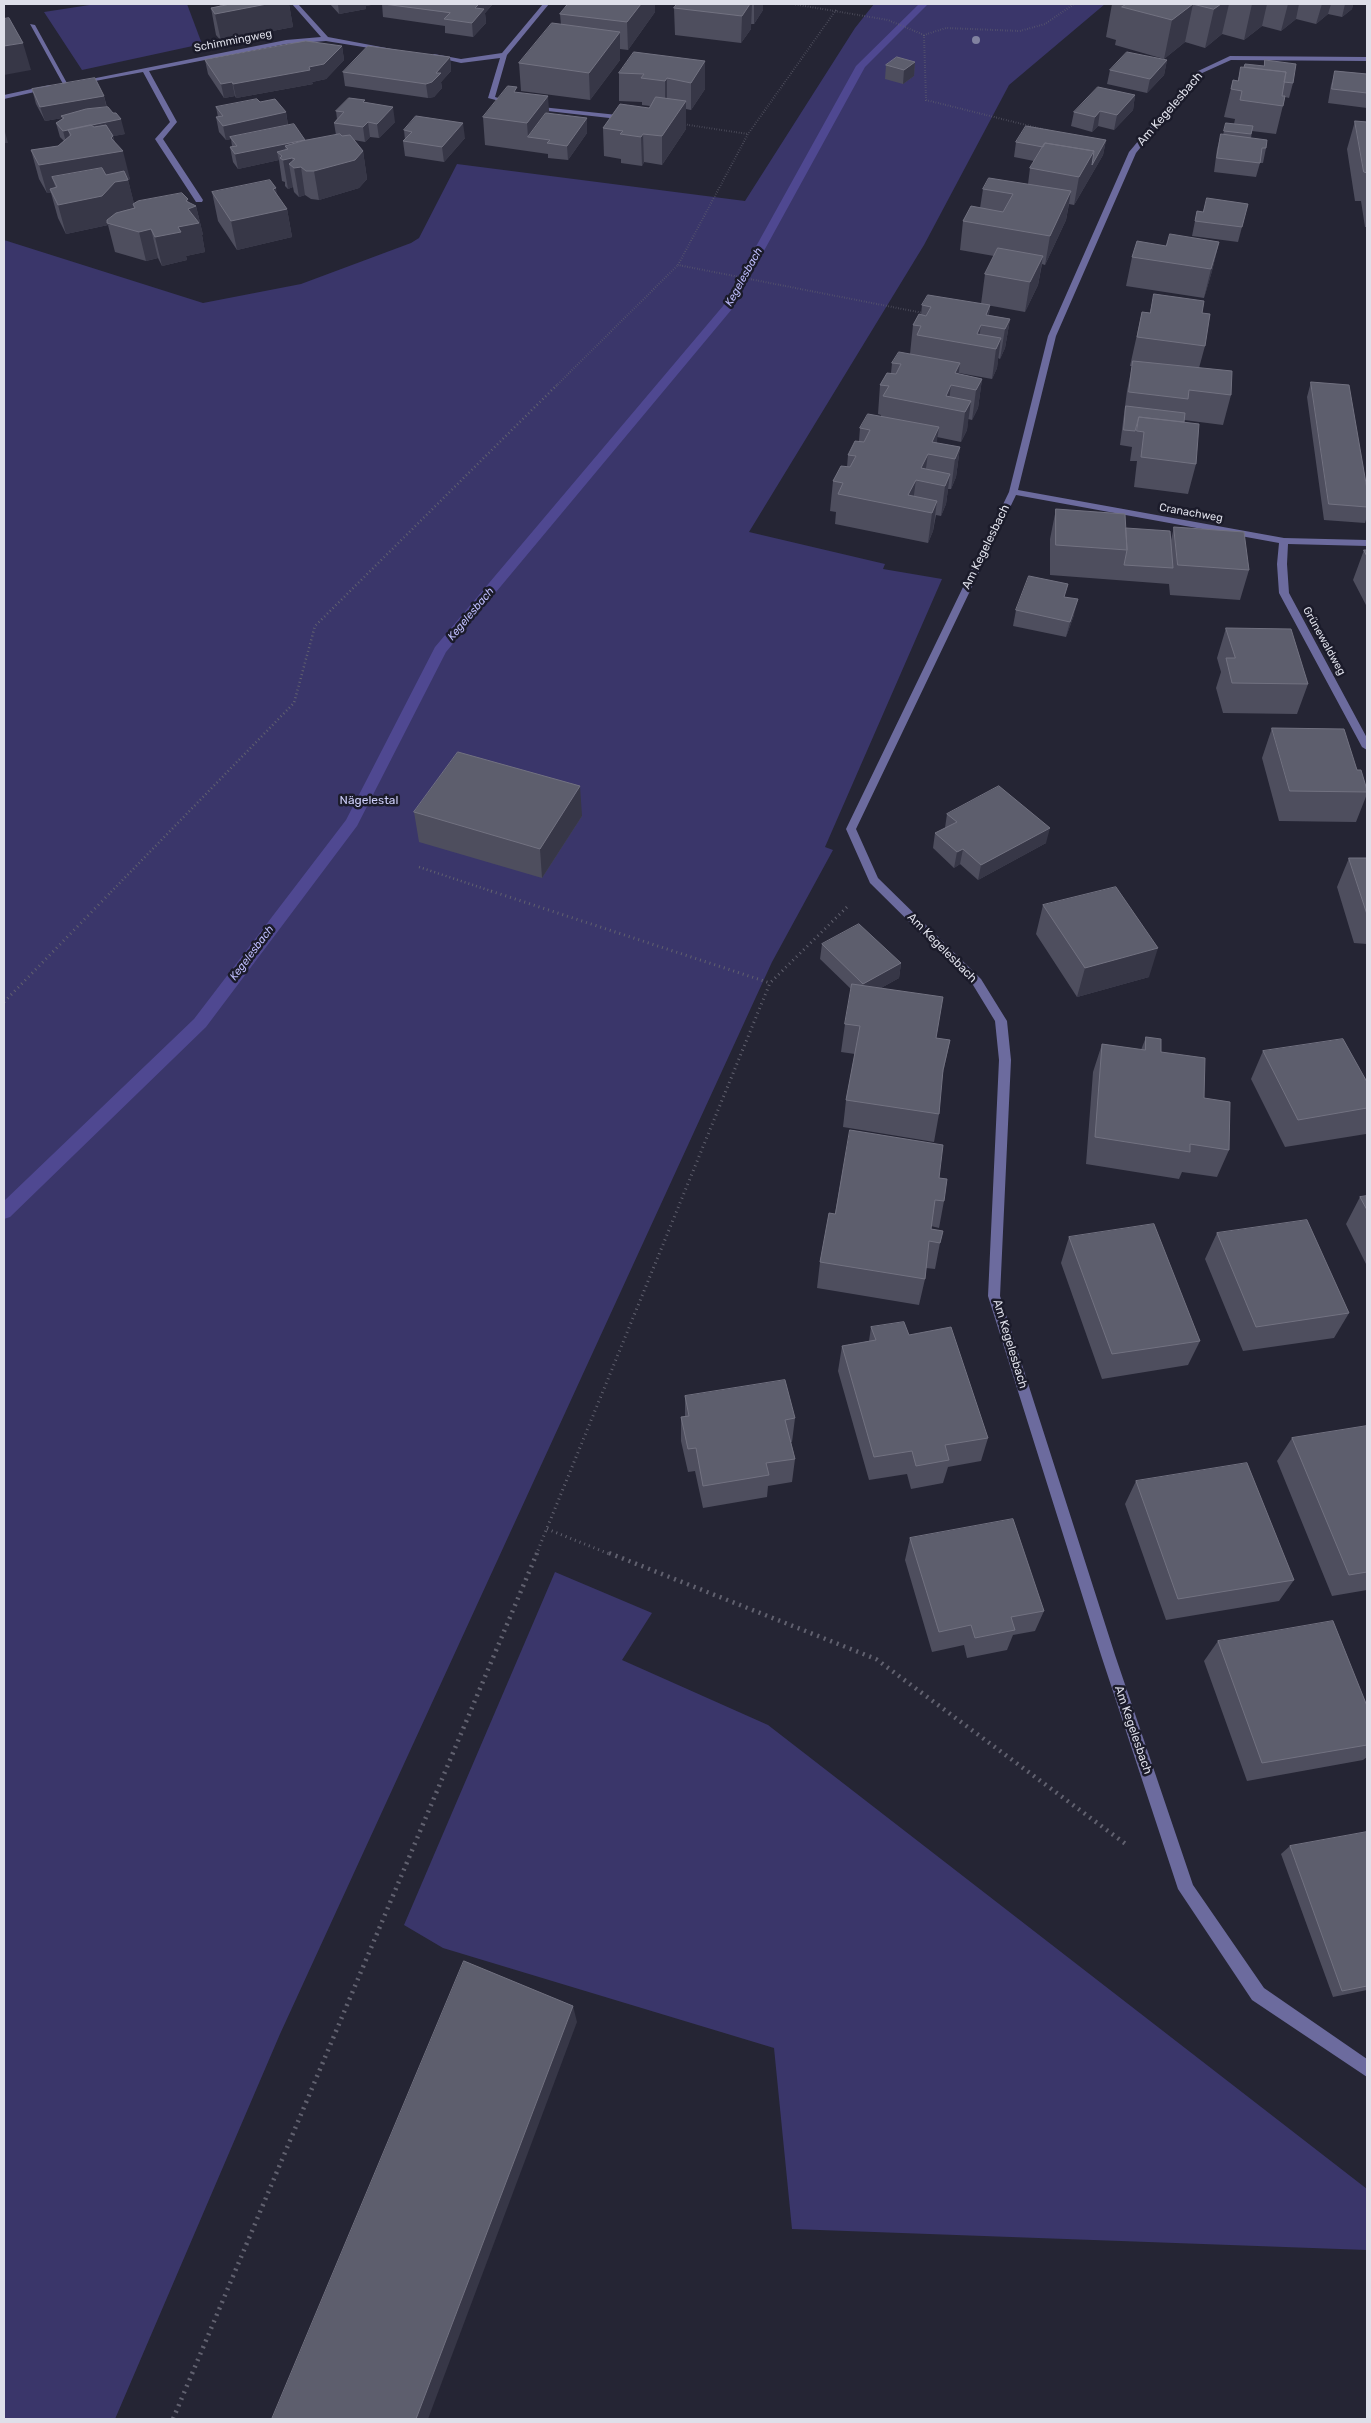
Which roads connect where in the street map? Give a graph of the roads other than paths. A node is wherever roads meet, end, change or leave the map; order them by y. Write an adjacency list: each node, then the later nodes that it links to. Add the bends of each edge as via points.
1 (295, 4): 4 (street)
2 (546, 4): 7 (street)
3 (32, 25): 10 (street)
4 (326, 38): 5 (street, Schimmingweg); 9 (street, Schimmingweg, via 286,42)
5 (403, 51)
6 (422, 54): 7 (street, via 461,61)
7 (504, 55): 12 (street, via 491,98 524,107)
8 (1367, 60): 14 (street, Am Kegelesbach, via 1230,58 1198,73 1133,152 1052,336)
9 (145, 70): 10 (street, Schimmingweg); 13 (street, via 174,122 158,139)
10 (66, 84): 11 (street, Schimmingweg)
11 (4, 97)
12 (674, 123)
13 (199, 200)
14 (1013, 492): 15 (street, Cranachweg); 18 (street, Am Kegelesbach, via 851,829 874,880 977,982 1001,1020 1005,1060 994,1296 1186,1889 1258,1994)
15 (1284, 541): 16 (street, Cranachweg); 17 (street, Grünewaldweg, via 1284,593)
16 (1367, 543)
17 (1367, 746)
18 (1367, 2069)

